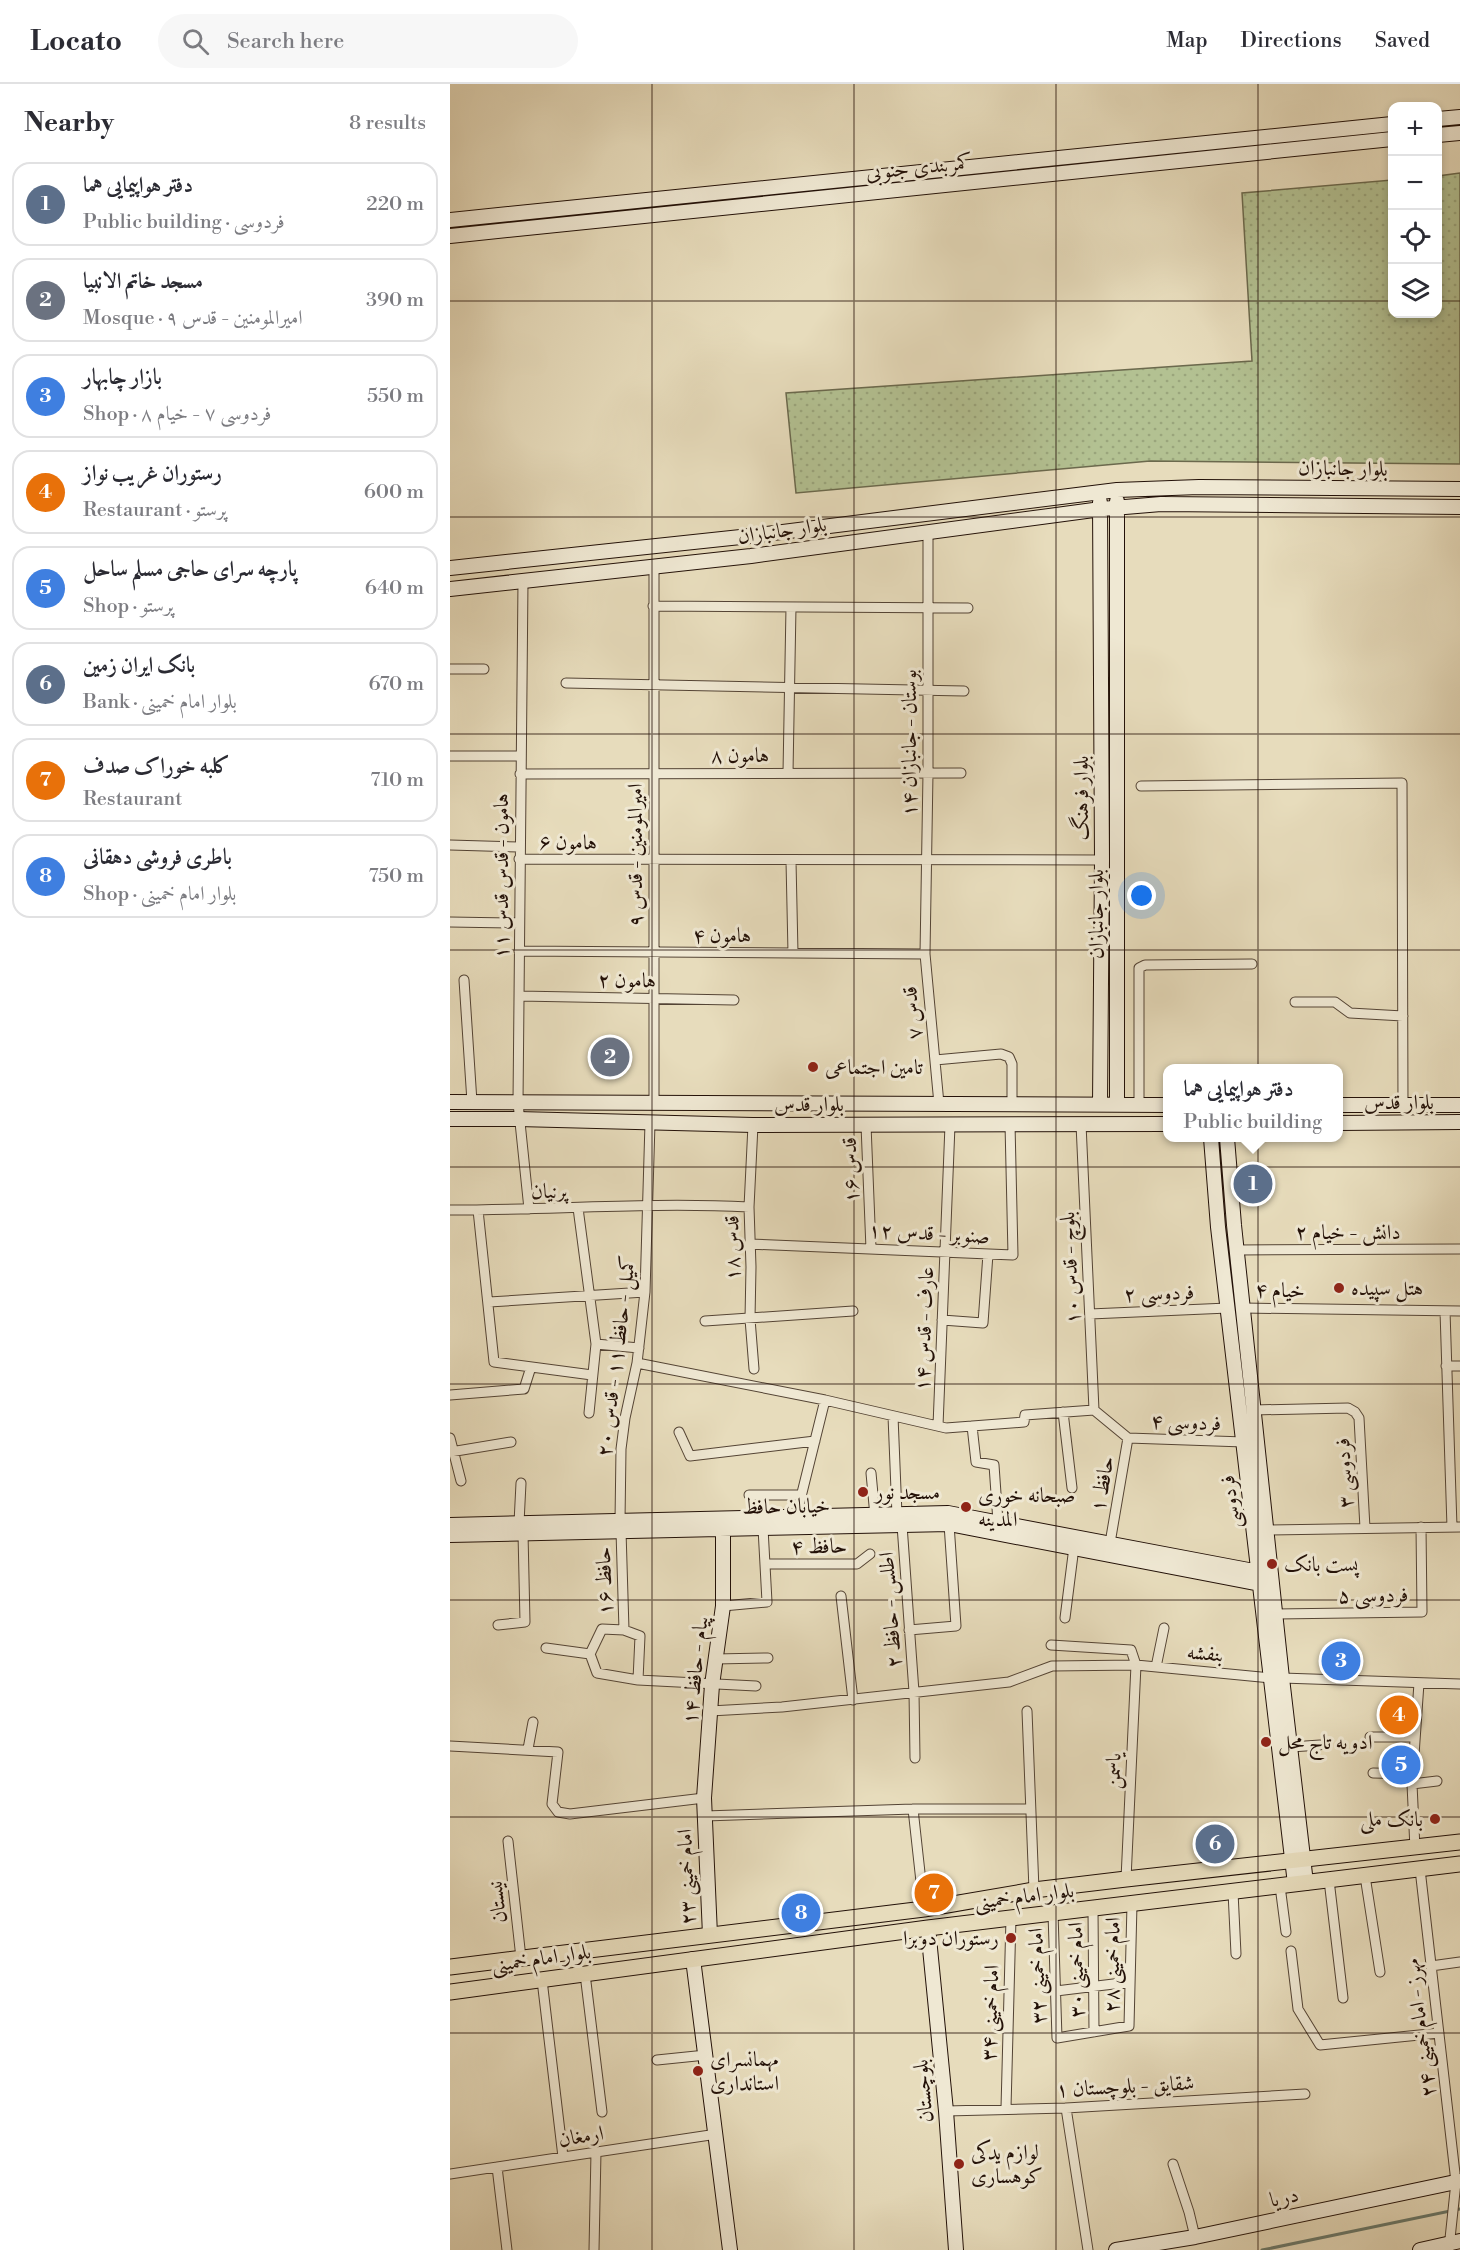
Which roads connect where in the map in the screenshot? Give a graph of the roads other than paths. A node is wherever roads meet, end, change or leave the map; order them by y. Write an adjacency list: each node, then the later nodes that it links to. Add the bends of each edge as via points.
1 (1460, 117): 2 (street)
2 (1442, 119)
3 (1388, 124): 7 (street, کمربندی جنوبی)
4 (1460, 133): 5 (street)
5 (1442, 135)
6 (1388, 139): 8 (street, کمربندی جنوبی)
7 (450, 220)
8 (450, 236)
9 (1352, 488): 10 (street, بلوار جانبازان); 11 (street, بلوار جانبازان); 13 (street)
10 (1460, 489)
11 (1117, 490): 12 (street, بلوار جانبازان); 15 (street, بلوار جانبازان)
12 (1098, 491): 16 (street, بلوار فرهنگ); 18 (street, بلوار جانبازان)
13 (1352, 506): 14 (street, بلوار جانبازان); 15 (street, بلوار جانبازان, via 1171,504)
14 (1460, 507)
15 (1118, 508): 16 (street, بلوار جانبازان); 20 (street, بلوار جانبازان)
16 (1101, 509): 17 (street, بلوار جانبازان); 19 (street, بلوار فرهنگ)
17 (928, 531): 21 (street, بلوار جانبازان); 28 (street, بوستان - جانبازان ۱۴)
18 (750, 536): 21 (street); 23 (street, بلوار جانبازان)
19 (1100, 552): 20 (street, via 1109,545); 49 (street, بلوار فرهنگ)
20 (1117, 552): 73 (street, بلوار جانبازان)
21 (751, 556): 22 (street, بلوار جانبازان)
22 (654, 567): 24 (street, بلوار جانبازان); 26 (street, امیرالمومنین - قدس ۹)
23 (450, 568)
24 (523, 581): 25 (street, بلوار جانبازان); 38 (street, هامون - قدس قدس ۱۱)
25 (450, 589)
26 (652, 606): 27 (street); 33 (street, امیرالمومنین - قدس ۹)
27 (791, 607): 28 (street); 34 (street)
28 (927, 608): 29 (street); 35 (street, بوستان - جانبازان ۱۴)
29 (968, 608)
30 (450, 669): 31 (street)
31 (484, 669)
32 (566, 683): 33 (street)
33 (653, 686): 34 (street); 39 (street, امیرالمومنین - قدس ۹)
34 (790, 689): 35 (street); 40 (street)
35 (928, 691): 36 (street); 41 (street, بوستان - جانبازان ۱۴)
36 (964, 691)
37 (450, 756): 38 (street)
38 (520, 756): 43 (street, هامون - قدس قدس ۱۱)
39 (653, 773): 40 (street, هامون ۸); 43 (street, هامون ۸); 50 (street, امیرالمومنین - قدس ۹)
40 (788, 773): 41 (street, هامون ۸)
41 (928, 773): 42 (street, هامون ۸); 48 (street, بوستان - جانبازان ۱۴)
42 (961, 773)
43 (520, 774): 46 (street, هامون - قدس قدس ۱۱)
44 (1142, 786): 64 (street, via 1402,783)
45 (450, 845): 46 (street)
46 (519, 846): 47 (street, هامون - قدس قدس ۱۱)
47 (519, 859): 50 (street, هامون ۶); 53 (street, هامون - قدس قدس ۱۱)
48 (926, 860): 49 (street, هامون ۶); 51 (street, هامون ۶); 57 (street, بوستان - جانبازان ۱۴)
49 (1102, 860): 72 (street, بلوار فرهنگ)
50 (653, 861): 51 (street, هامون ۶); 55 (street, امیرالمومنین - قدس ۹)
51 (791, 861): 56 (street)
52 (450, 922): 53 (street)
53 (518, 923): 54 (street, هامون - قدس قدس ۱۱)
54 (519, 951): 55 (street, هامون ۴); 60 (street, هامون - قدس قدس ۱۱)
55 (653, 952): 56 (street, هامون ۴); 61 (street, امیرالمومنین - قدس ۹)
56 (793, 953): 57 (street, هامون ۴)
57 (925, 954): 65 (street, قدس ۷)
58 (1252, 964): 74 (street, via 1139,968)
59 (464, 980): 67 (street)
60 (519, 996): 61 (street, هامون ۲); 68 (street, هامون - قدس قدس ۱۱)
61 (654, 999): 62 (street, هامون ۲); 69 (street, امیرالمومنین - قدس ۹)
62 (734, 1000)
63 (1295, 1002): 64 (street, via 1335,1002 1350,1013)
64 (1403, 1016): 76 (street)
65 (935, 1060): 70 (street, قدس ۷); 71 (street, via 1001,1054 1009,1057)
66 (450, 1102): 67 (street, بلوار قدس)
67 (471, 1102): 68 (street, بلوار قدس)
68 (518, 1103): 69 (street, بلوار قدس); 80 (street, هامون - قدس قدس ۱۱)
69 (654, 1103): 70 (street, بلوار قدس)
70 (939, 1104): 71 (street, بلوار قدس)
71 (1012, 1104): 72 (street, بلوار قدس)
72 (1100, 1104): 73 (street, بلوار قدس)
73 (1117, 1104): 74 (street, بلوار قدس)
74 (1139, 1105): 75 (street, بلوار قدس)
75 (1163, 1105)
76 (1403, 1105): 77 (street, بلوار قدس); 78 (street, بلوار قدس); 84 (street)
77 (1460, 1105)
78 (1343, 1106)
79 (450, 1119): 80 (street, بلوار قدس)
80 (518, 1119): 81 (street, بلوار قدس); 96 (street, هامون - قدس قدس ۱۱)
81 (650, 1122): 87 (street, بلوار قدس); 93 (street, کمیل - حافظ ۱۱ - قدس ۲۰)
82 (1460, 1122): 84 (street, بلوار قدس)
83 (1343, 1123): 84 (street, بلوار قدس)
84 (1403, 1123)
85 (1081, 1124): 86 (street, بلوار قدس); 90 (street, بلوار قدس); 113 (street, بلوچ - قدس ۱۰)
86 (1163, 1124)
87 (753, 1125): 88 (street, بلوار قدس); 94 (street, قدس ۱۸)
88 (866, 1125): 89 (street, بلوار قدس); 100 (street, قدس ۱۶)
89 (950, 1125): 90 (street, بلوار قدس); 103 (street, عارف - قدس ۱۴)
90 (1010, 1125): 104 (street, صنوبر - قدس ۱۲, via 1013,1255)
91 (1211, 1142): 108 (street, فردوسی)
92 (1227, 1142): 102 (street, فردوسی)
93 (648, 1205): 94 (street, پرنیان); 95 (street, پرنیان); 105 (street, کمیل - حافظ ۱۱ - قدس ۲۰)
94 (749, 1207): 99 (street, قدس ۱۸)
95 (578, 1208): 96 (street, پرنیان); 106 (street)
96 (529, 1209): 98 (street, پرنیان)
97 (450, 1210): 98 (street, پرنیان)
98 (478, 1210): 107 (street)
99 (749, 1244): 100 (street, صنوبر - قدس ۱۲); 114 (street, قدس ۱۸)
100 (871, 1249): 103 (street, صنوبر - قدس ۱۲)
101 (1460, 1249): 102 (street, دانش - خیام ۲)
102 (1237, 1250): 109 (street, فردوسی)
103 (945, 1252): 104 (street, صنوبر - قدس ۱۲); 115 (street, عارف - قدس ۱۴)
104 (988, 1254): 115 (street, via 983,1323)
105 (645, 1292): 106 (street); 118 (street, کمیل - حافظ ۱۱ - قدس ۲۰)
106 (590, 1296): 107 (street); 117 (street)
107 (489, 1302): 122 (street, via 494,1362)
108 (1228, 1308): 113 (street, فردوسی ۲); 139 (street, فردوسی)
109 (1244, 1308): 111 (street, خیام ۴); 128 (street, فردوسی)
110 (854, 1311): 114 (street)
111 (1445, 1311): 112 (street, خیام ۴); 120 (street)
112 (1460, 1311)
113 (1090, 1314): 127 (street, بلوچ - قدس ۱۰)
114 (750, 1319): 116 (street); 123 (street, قدس ۱۸)
115 (942, 1320): 132 (street, عارف - قدس ۱۴)
116 (705, 1321)
117 (596, 1344): 118 (street); 124 (street)
118 (639, 1348): 119 (street, کمیل - حافظ ۱۱ - قدس ۲۰)
119 (637, 1363): 126 (street); 153 (street, کمیل - حافظ ۱۱ - قدس ۲۰, via 621,1449)
120 (1446, 1366): 121 (street); 155 (street)
121 (1460, 1366)
122 (531, 1367): 124 (street); 125 (street, via 524,1389)
123 (753, 1369)
124 (592, 1375): 130 (street)
125 (450, 1395)
126 (825, 1400): 131 (street); 137 (street)
127 (1094, 1410): 129 (street); 136 (street, حافظ ۱)
128 (1254, 1410): 158 (street, فردوسی ۳, via 1348,1408 1355,1412 1359,1418); 160 (street, فردوسی)
129 (1064, 1412): 133 (street, via 1025,1415 1024,1422); 144 (street)
130 (589, 1413)
131 (893, 1416): 132 (street); 149 (street, اطلس - حافظ ۲)
132 (938, 1426): 133 (street)
133 (972, 1426): 150 (street, via 976,1462 994,1465)
134 (679, 1432): 137 (street, via 690,1456)
135 (450, 1438): 140 (street)
136 (1128, 1438): 139 (street, فردوسی ۴); 162 (street, حافظ ۱)
137 (815, 1441): 146 (street)
138 (511, 1442): 140 (street)
139 (1244, 1442): 166 (street, فردوسی)
140 (451, 1452): 142 (street)
141 (871, 1473): 147 (street)
142 (461, 1481)
143 (521, 1483): 156 (street)
144 (1072, 1488)
145 (749, 1495): 146 (street)
146 (802, 1495): 148 (street)
147 (874, 1516): 148 (street, خیابان حافظ); 149 (street, خیابان حافظ)
148 (796, 1517): 153 (street, خیابان حافظ)
149 (899, 1520): 150 (street, خیابان حافظ, via 948,1513); 151 (street, خیابان حافظ); 157 (street, خیابان حافظ); 174 (street, اطلس - حافظ ۲)
150 (998, 1522): 162 (street, خیابان حافظ)
151 (949, 1524): 163 (street, خیابان حافظ); 174 (street, via 956,1626)
152 (450, 1525): 156 (street, خیابان حافظ)
153 (620, 1526): 156 (street, خیابان حافظ); 159 (street, خیابان حافظ); 173 (street, حافظ ۱۶)
154 (1421, 1527): 155 (street); 158 (street); 169 (street, فردوسی ۵, via 1422,1612)
155 (1456, 1527)
156 (521, 1528): 161 (street, خیابان حافظ); 171 (street, via 525,1622)
157 (764, 1528): 159 (street, خیابان حافظ); 165 (street)
158 (1365, 1528): 160 (street)
159 (723, 1529): 168 (street, پیام - حافظ ۱۴)
160 (1266, 1530): 169 (street, فردوسی)
161 (450, 1535)
162 (1110, 1543): 166 (street, خیابان حافظ)
163 (1074, 1547): 166 (street, خیابان حافظ); 170 (street)
164 (870, 1554): 165 (street, حافظ ۴, via 857,1564)
165 (765, 1564): 168 (street, via 767,1602)
166 (1260, 1578): 182 (street, فردوسی)
167 (841, 1596): 189 (street)
168 (723, 1606): 179 (street, پیام - حافظ ۱۴)
169 (1276, 1614): 182 (street, فردوسی)
170 (1065, 1618)
171 (498, 1625)
172 (1164, 1628): 181 (street)
173 (624, 1630): 177 (street, via 602,1629); 183 (street, via 640,1636)
174 (909, 1630): 188 (street, اطلس - حافظ ۲)
175 (1051, 1645): 180 (street, via 1131,1650)
176 (546, 1648): 177 (street)
177 (590, 1654): 183 (street, via 597,1673)
178 (768, 1658): 179 (street)
179 (716, 1659): 186 (street, پیام - حافظ ۱۴)
180 (1136, 1665): 181 (street, بنفشه); 188 (street, بنفشه, via 1052,1666 1009,1682); 216 (street, یاسمن)
181 (1156, 1667): 182 (street, بنفشه)
182 (1277, 1678): 184 (street, بنفشه); 197 (street, فردوسی); 211 (street, فردوسی)
183 (638, 1680): 186 (street)
184 (1419, 1683): 185 (street, بنفشه); 194 (street)
185 (1460, 1684)
186 (712, 1685): 187 (street); 190 (street, پیام - حافظ ۱۴)
187 (756, 1686)
188 (915, 1692): 189 (street, بنفشه); 199 (street, اطلس - حافظ ۲)
189 (854, 1700): 190 (street, بنفشه)
190 (710, 1711): 204 (street, پیام - حافظ ۱۴)
191 (1028, 1711): 206 (street)
192 (533, 1722): 198 (street)
193 (1370, 1737): 194 (street)
194 (1415, 1737): 201 (street)
195 (1320, 1745): 197 (street)
196 (450, 1746): 198 (street)
197 (1290, 1747): 211 (street, فردوسی)
198 (528, 1749): 204 (street, via 558,1752 552,1804 558,1812 570,1814)
199 (915, 1758)
200 (1373, 1773): 201 (street)
201 (1413, 1774): 203 (street)
202 (1437, 1781): 203 (street)
203 (1412, 1784): 210 (street)
204 (704, 1798): 207 (street, پیام - حافظ ۱۴)
205 (913, 1809): 206 (street); 207 (street); 222 (street)
206 (1030, 1809): 219 (street)
207 (705, 1816): 228 (street, امام خمینی ۲۳)
208 (508, 1841): 232 (street, نیستان)
209 (1460, 1842): 210 (main road, بلوار امام خمینی)
210 (1414, 1848): 211 (main road, بلوار امام خمینی)
211 (1298, 1860): 213 (main road, بلوار امام خمینی); 218 (street)
212 (1460, 1864): 214 (main road, بلوار امام خمینی)
213 (1218, 1868): 216 (main road, بلوار امام خمینی); 220 (main road)
214 (1420, 1869): 215 (main road, بلوار امام خمینی); 235 (street, مهرز - امام خمینی ۲۴)
215 (1365, 1876): 217 (main road, بلوار امام خمینی); 238 (street)
216 (1126, 1879): 219 (main road, بلوار امام خمینی)
217 (1329, 1880): 218 (main road, بلوار امام خمینی); 245 (street)
218 (1294, 1884): 220 (main road, بلوار امام خمینی); 227 (street)
219 (1034, 1890): 222 (main road, بلوار امام خمینی)
220 (1227, 1892): 221 (main road, بلوار امام خمینی); 231 (street)
221 (1132, 1904): 223 (main road, بلوار امام خمینی); 241 (street, امام خمینی ۲۸)
222 (924, 1909): 228 (main road, بلوار امام خمینی)
223 (1093, 1909): 224 (main road, بلوار امام خمینی); 242 (street, امام خمینی ۳۰)
224 (1053, 1913): 225 (main road, بلوار امام خمینی); 243 (street, امام خمینی ۳۲)
225 (1011, 1918): 226 (main road, بلوار امام خمینی); 251 (street, امام خمینی ۳۴)
226 (928, 1928): 233 (main road, بلوار امام خمینی); 253 (street, بلوچستان)
227 (1286, 1932)
228 (710, 1935): 229 (main road, بلوار امام خمینی)
229 (618, 1946): 232 (main road, بلوار امام خمینی); 237 (main road)
230 (1291, 1951): 247 (street, via 1298,2009 1320,2045)
231 (1236, 1954)
232 (521, 1958): 236 (main road, بلوار امام خمینی)
233 (693, 1959): 237 (main road, بلوار امام خمینی); 248 (street)
234 (1460, 1962): 235 (street)
235 (1431, 1966): 247 (street, مهرز - امام خمینی ۲۴)
236 (450, 1967)
237 (622, 1969): 239 (main road, بلوار امام خمینی)
238 (1380, 1972)
239 (585, 1974): 240 (main road, بلوار امام خمینی); 254 (street)
240 (542, 1980): 244 (main road, بلوار امام خمینی); 257 (street)
241 (1130, 1982): 242 (street); 246 (street, امام خمینی ۲۸, via 1129,2026)
242 (1093, 1986): 243 (street); 246 (street, امام خمینی ۳۰)
243 (1056, 1991): 246 (street, امام خمینی ۳۲, via 1057,2038)
244 (450, 1992)
245 (1343, 1998)
246 (1094, 2032)
247 (1439, 2034): 261 (street, مهرز - امام خمینی ۲۴)
248 (706, 2055): 249 (street); 255 (street)
249 (657, 2060)
250 (1305, 2094): 252 (street, شقایق - بلوچستان ۱)
251 (1006, 2108): 252 (street, شقایق - بلوچستان ۱); 253 (street, شقایق - بلوچستان ۱)
252 (1066, 2108): 268 (street)
253 (946, 2111): 267 (street, بلوچستان)
254 (602, 2112)
255 (717, 2134): 256 (street, ارمغان); 266 (street)
256 (596, 2152): 257 (street, ارمغان); 265 (street)
257 (563, 2157): 259 (street, ارمغان)
258 (1173, 2164): 262 (street)
259 (497, 2167): 260 (street, ارمغان); 264 (street)
260 (450, 2174)
261 (1458, 2181): 262 (street, دریا); 263 (street, مهرز - امام خمینی ۲۴)
262 (1195, 2237): 269 (street, دریا)
263 (1452, 2245): 270 (street)
264 (507, 2250)
265 (594, 2250)
266 (730, 2250)
267 (956, 2250)
268 (1088, 2250)
269 (1116, 2250)
270 (1420, 2250)

